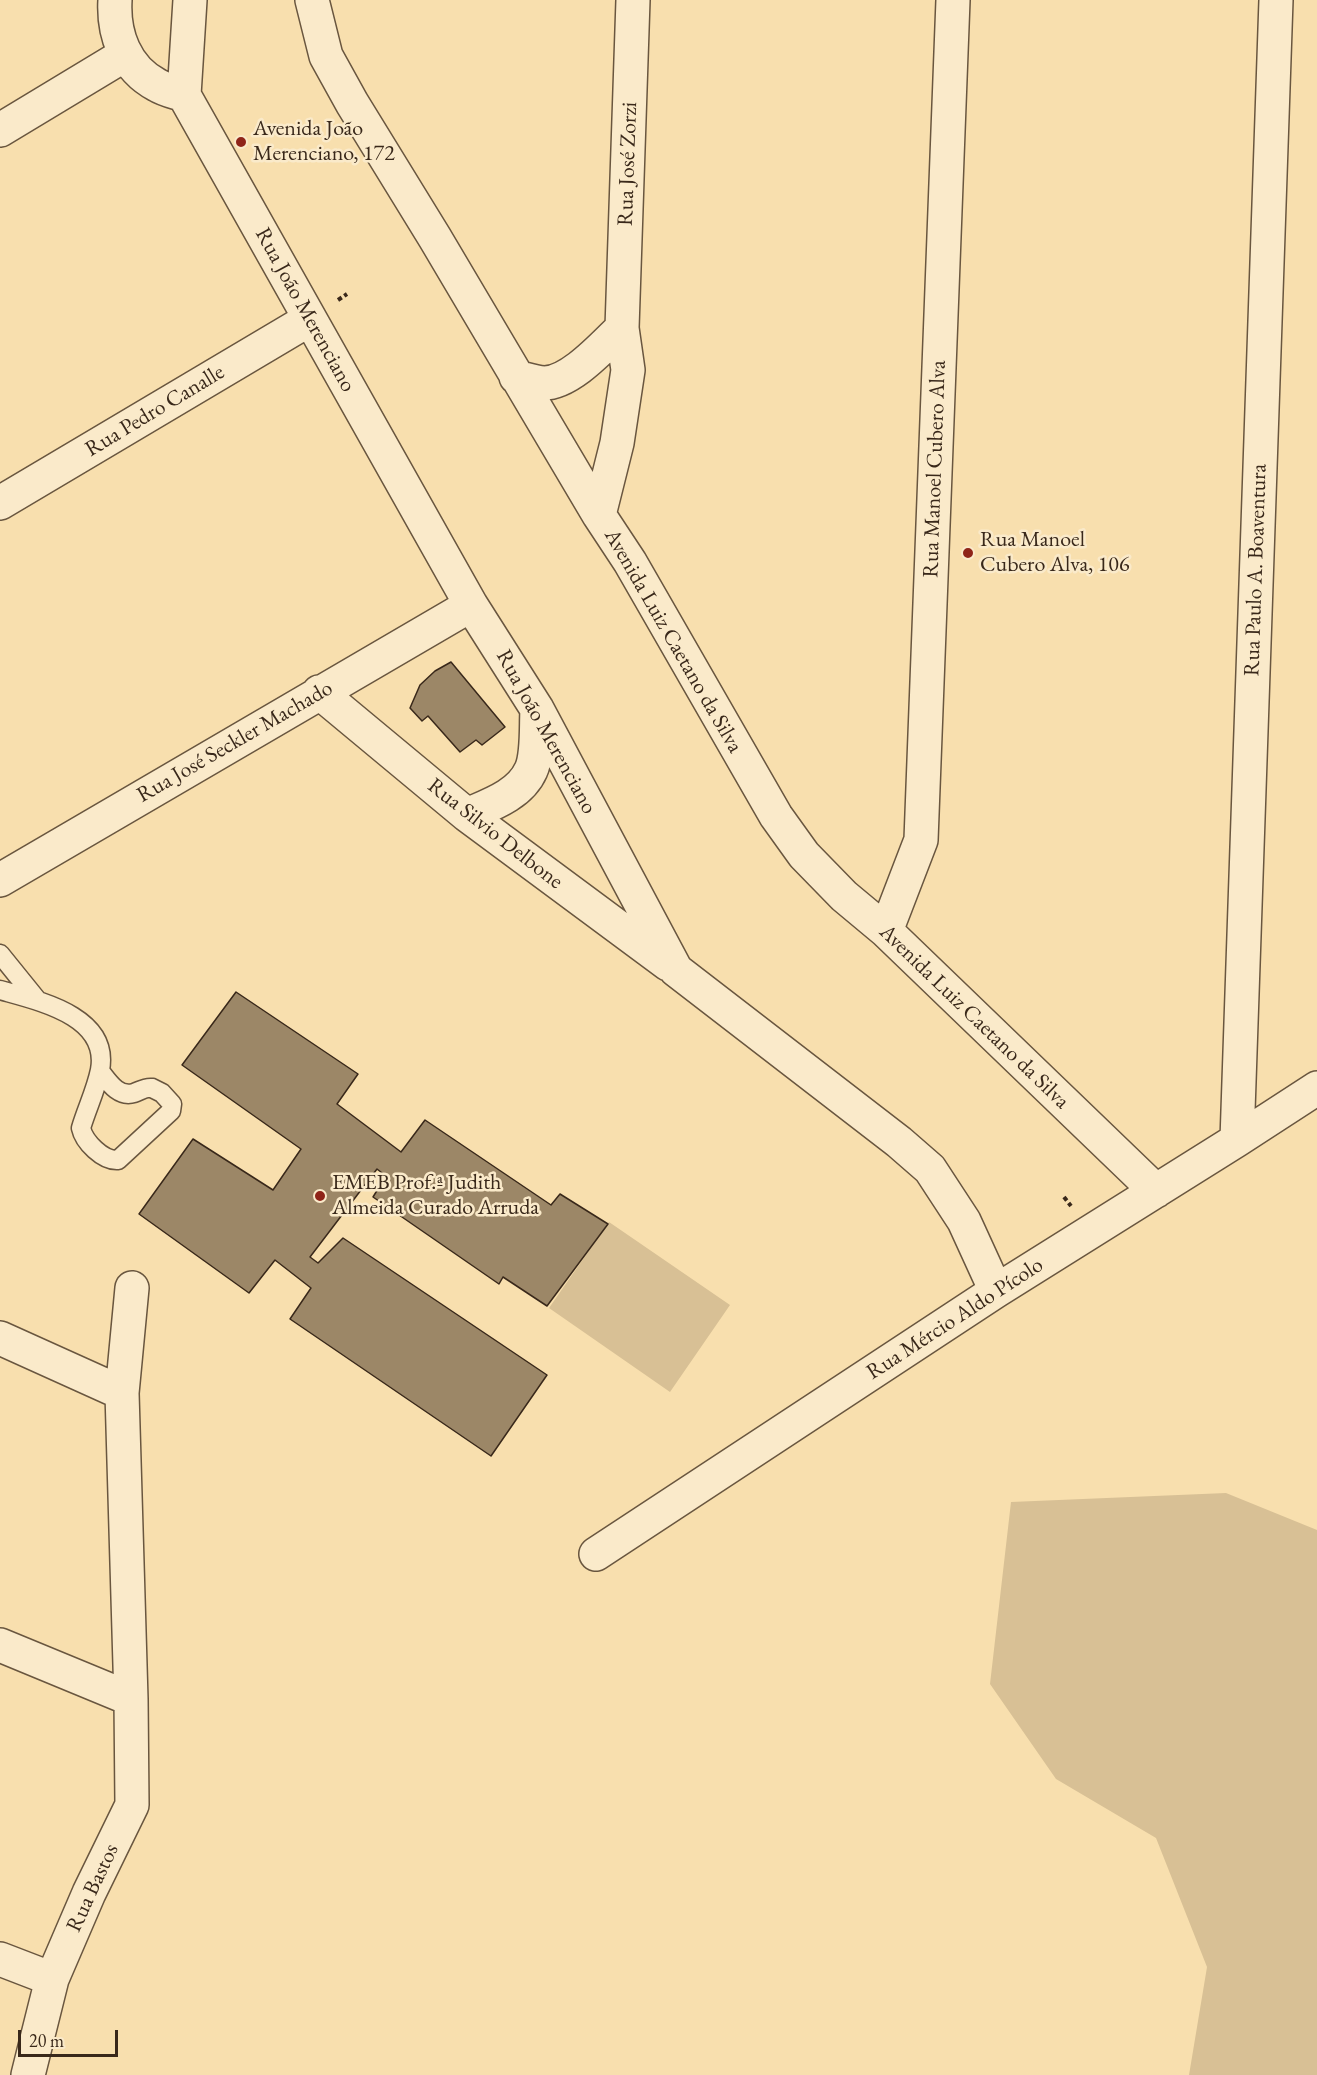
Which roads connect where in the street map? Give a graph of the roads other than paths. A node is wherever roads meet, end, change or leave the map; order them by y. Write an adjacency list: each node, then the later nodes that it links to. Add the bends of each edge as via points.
1 (115, 0): 7 (street, via 116,35)
2 (190, 0): 8 (street)
3 (312, 0): 12 (street, Avenida Luiz Caetano da Silva, via 326,56)
4 (633, 0): 11 (street, Rua José Zorzi)
5 (953, 0): 20 (street, Rua Manoel Cubero Alva, via 921,840)
6 (1276, 0): 27 (street, Rua Paulo A. Boaventura)
7 (126, 54): 8 (street, via 146,79); 9 (street)
8 (184, 95): 10 (street, Rua João Merenciano)
9 (0, 130)
10 (310, 319): 13 (street, Rua Pedro Canalle); 15 (street, Rua João Merenciano)
11 (622, 328): 12 (street, via 569,374 545,383); 14 (street, Rua José Zorzi, via 628,370 617,443)
12 (516, 377): 14 (street, Avenida Luiz Caetano da Silva)
13 (0, 502)
14 (599, 515): 20 (street, Avenida Luiz Caetano da Silva, via 776,816 804,855)
15 (471, 605): 16 (street, Rua José Seckler Machado); 17 (street, Rua João Merenciano)
16 (319, 692): 18 (street, Rua Silvio Delbone); 19 (street, Rua José Seckler Machado)
17 (537, 709): 18 (street, via 532,769 521,786); 22 (street, Rua João Merenciano)
18 (467, 815): 22 (street, Rua Silvio Delbone)
19 (0, 880)
20 (886, 931): 28 (street, Avenida Luiz Caetano da Silva)
21 (0, 954): 24 (lane)
22 (676, 970): 30 (street, Rua João Merenciano, via 930,1169 964,1221)
23 (0, 990): 24 (lane)
24 (38, 1000): 25 (lane, via 91,1029 100,1051)
25 (100, 1071): 25 (lane, via 82,1134 107,1158 118,1160 171,1111 172,1104 162,1093 148,1087 126,1095 121,1093)
26 (1317, 1088): 27 (street, Rua Mércio Aldo Pícolo)
27 (1237, 1140): 28 (street, Rua Mércio Aldo Pícolo)
28 (1156, 1191): 30 (street, Rua Mércio Aldo Pícolo)
29 (132, 1288): 32 (street, Rua Bastos)
30 (996, 1291): 33 (street, Rua Mércio Aldo Pícolo)
31 (0, 1338): 32 (street)
32 (122, 1393): 35 (street, Rua Bastos)
33 (596, 1554)
34 (0, 1645): 35 (street)
35 (131, 1699): 37 (street, Rua Bastos, via 132,1804)
36 (0, 1959): 37 (street)
37 (52, 1979): 38 (street, Rua Bastos)
38 (28, 2075)

